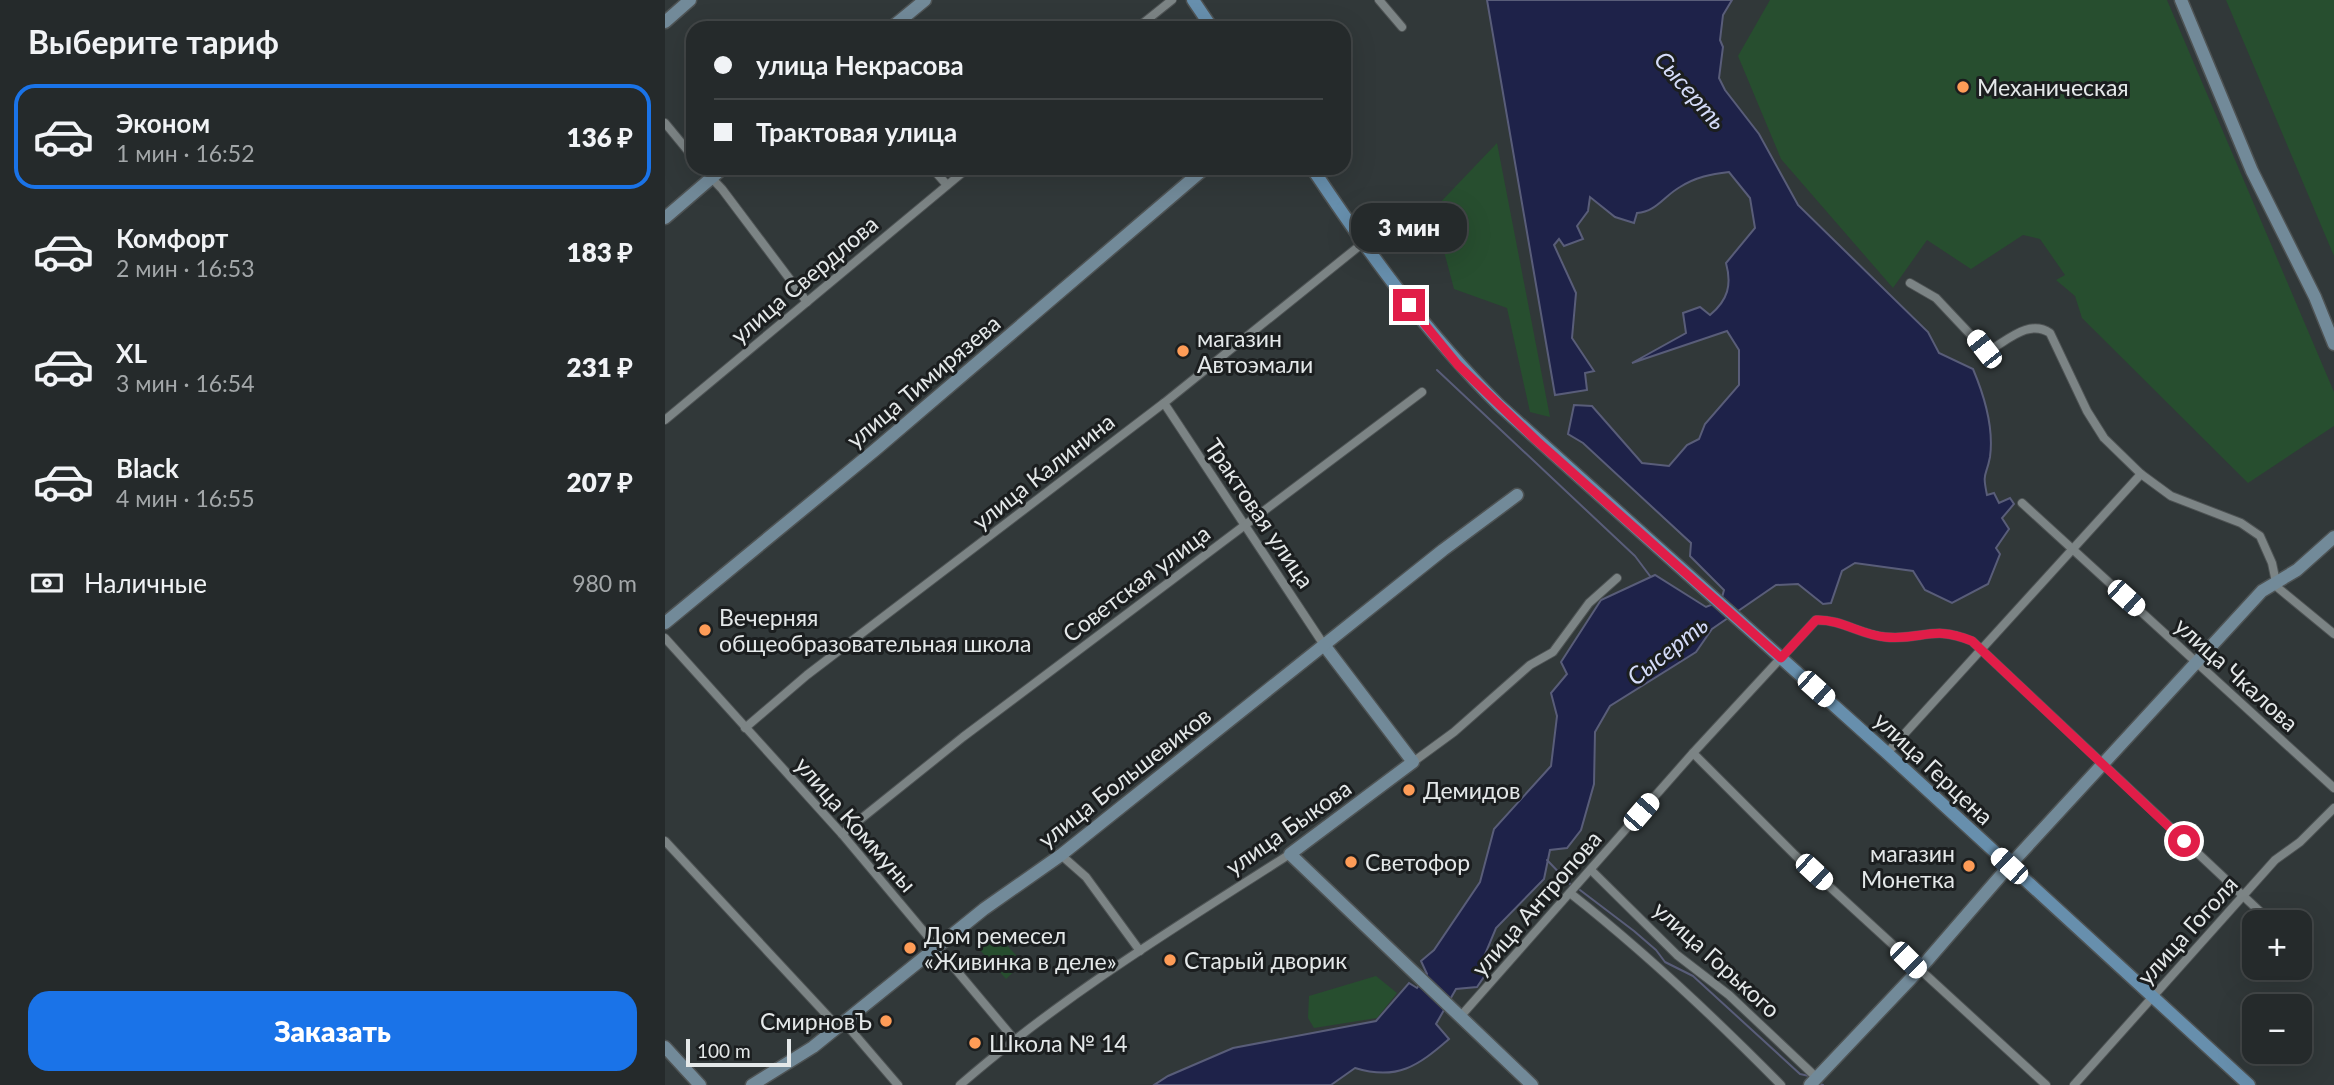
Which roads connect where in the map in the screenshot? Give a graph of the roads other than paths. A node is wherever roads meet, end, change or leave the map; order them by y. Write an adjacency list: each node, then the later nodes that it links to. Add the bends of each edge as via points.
1 (690, 0): 10 (street)
2 (925, 0): 7 (street)
3 (1172, 0): 8 (street)
4 (1193, 0): 9 (main road)
5 (1379, 0): 11 (street)
6 (2181, 0): 25 (street, via 2252,171)
7 (900, 21)
8 (1146, 21)
9 (1207, 21)
10 (665, 22)
11 (1402, 27)
12 (665, 123): 13 (street)
13 (686, 148)
14 (705, 175): 21 (street)
15 (709, 175): 24 (street)
16 (938, 175): 20 (street)
17 (960, 175): 20 (street, улица Свердлова)
18 (1197, 175): 37 (street, улица Тимирязева)
19 (1317, 175): 22 (main road)
20 (947, 186): 24 (street, улица Свердлова)
21 (665, 218)
22 (1363, 243): 27 (street, улица Калинина); 42 (main road, улица Герцена, via 1467,373)
23 (1910, 283): 29 (street, via 1937,298 1984,349 1990,351 2017,332 2042,328 2050,333 2104,438)
24 (807, 302): 28 (street, улица Свердлова)
25 (2334, 344)
26 (1422, 392): 32 (street, Советская улица)
27 (1164, 403): 32 (street, Трактовая улица); 44 (street, улица Калинина, via 807,675)
28 (665, 421)
29 (2141, 474): 34 (street); 36 (street, via 2171,496 2241,523 2260,536 2272,563)
30 (1517, 495): 40 (street, улица Большевиков)
31 (2022, 503): 34 (street, улица Чкалова)
32 (1244, 527): 40 (street, Трактовая улица); 51 (street, Советская улица, via 963,737)
33 (2334, 537): 36 (street, via 2297,570)
34 (2072, 549): 41 (street); 43 (street, улица Чкалова)
35 (1617, 578): 47 (street, улица Быкова, via 1589,603 1553,652 1530,665)
36 (2274, 582): 38 (street); 43 (street)
37 (665, 623)
38 (2334, 634)
39 (665, 638): 44 (street, улица Коммуны)
40 (1324, 645): 47 (street); 54 (street, улица Большевиков)
41 (1980, 649): 42 (street, улица Антропова, via 1949,631 1887,638 1830,619 1816,620); 46 (street); 48 (street)
42 (1781, 658): 45 (street, улица Антропова); 46 (main road, улица Герцена)
43 (2197, 663): 48 (street); 49 (street, улица Чкалова)
44 (745, 728): 51 (street, улица Коммуны)
45 (1693, 753): 56 (street, улица Антропова); 62 (street)
46 (1887, 753): 55 (main road, улица Герцена)
47 (1413, 762): 53 (street, улица Быкова)
48 (2105, 765): 55 (street); 58 (street)
49 (2334, 788)
50 (2334, 808): 58 (street, улица Гоголя, via 2275,860)
51 (842, 834): 60 (street, улица Коммуны)
52 (665, 841): 65 (street)
53 (1290, 854): 61 (street, улица Быкова); 64 (street)
54 (1061, 855): 60 (street, улица Большевиков); 61 (street, via 1087,877)
55 (2009, 866): 62 (street); 63 (main road, улица Герцена)
56 (1591, 870): 57 (street, улица Антропова); 68 (street, улица Горького, via 1677,955 1729,995)
57 (1570, 893): 64 (street, улица Антропова); 74 (street, улица Горького, via 1632,943)
58 (2243, 897): 59 (street); 63 (street, улица Гоголя)
59 (2258, 910)
60 (938, 947): 65 (street, улица Большевиков); 66 (street, улица Коммуны)
61 (1140, 951): 66 (street, улица Быкова)
62 (1919, 970): 68 (street); 75 (street)
63 (2152, 996): 76 (street, улица Гоголя); 77 (main road, улица Герцена)
64 (1461, 1017): 73 (street)
65 (841, 1024): 70 (street, улица Большевиков, via 789,1064); 71 (street)
66 (1014, 1039): 72 (street, улица Быкова)
67 (665, 1047): 69 (street)
68 (1814, 1082)
69 (700, 1085)
70 (752, 1085)
71 (898, 1085)
72 (960, 1085)
73 (1532, 1085)
74 (1781, 1085)
75 (2046, 1085)
76 (2074, 1085)
77 (2249, 1085)

